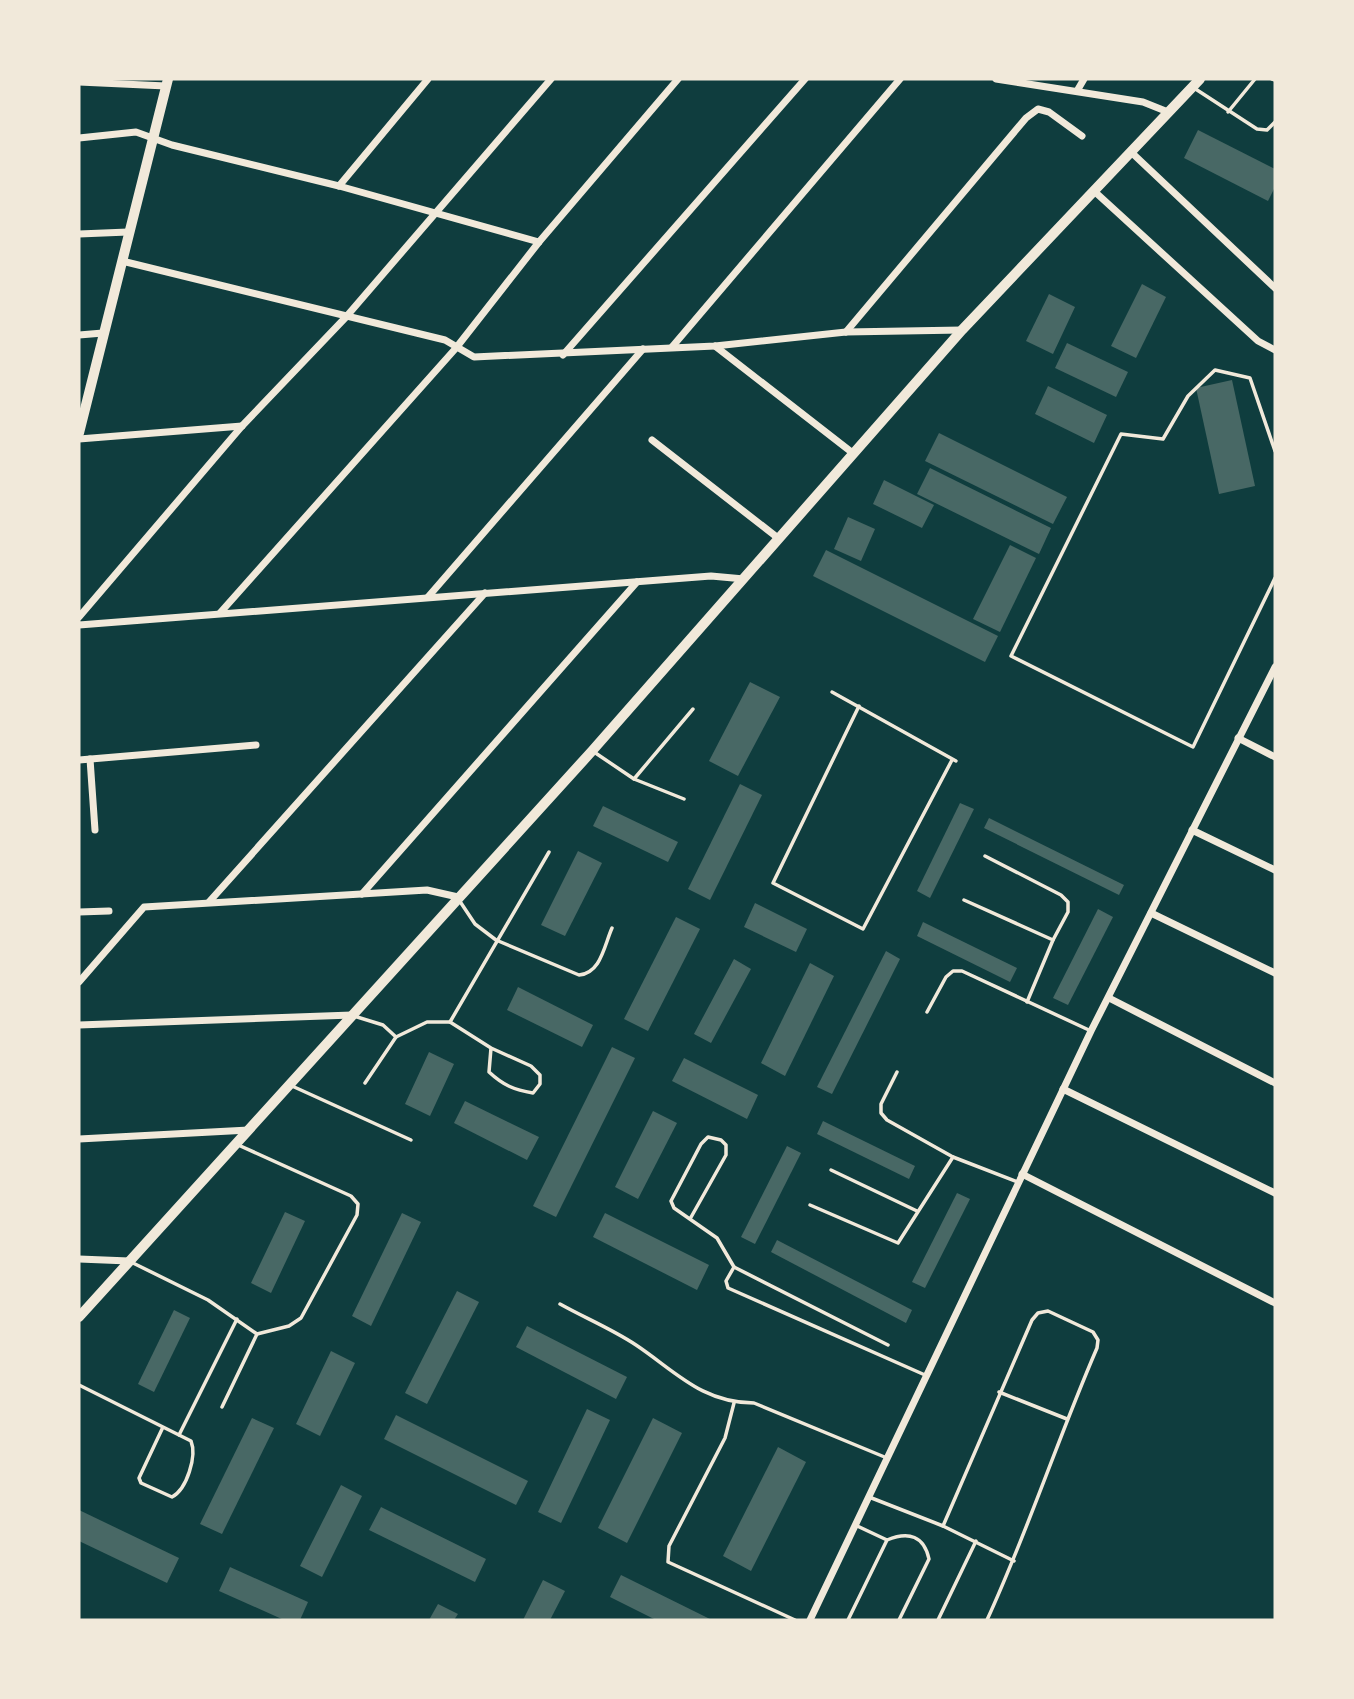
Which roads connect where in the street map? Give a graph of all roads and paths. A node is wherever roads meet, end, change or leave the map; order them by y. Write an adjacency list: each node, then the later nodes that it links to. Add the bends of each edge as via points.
1 (428, 79): 20 (street)
2 (551, 79): 22 (street)
3 (678, 79): 25 (street)
4 (804, 79): 38 (street)
5 (900, 79): 34 (street)
6 (996, 79): 12 (street)
7 (1084, 79): 12 (street)
8 (1255, 79): 13 (lane)
9 (79, 82): 10 (street)
10 (167, 83): 18 (street)
11 (1196, 83): 13 (lane); 14 (street)
12 (1077, 91): 14 (street, via 1143,102)
13 (1228, 112): 15 (lane, via 1257,129 1267,130)
14 (1168, 113): 19 (street)
15 (1275, 122)
16 (1082, 136): 30 (street, via 1049,111 1038,109 1026,118)
17 (79, 138): 18 (street, via 136,132)
18 (152, 138): 20 (street); 23 (street)
19 (1131, 152): 21 (street); 27 (street)
20 (339, 186): 22 (street)
21 (1094, 191): 29 (street); 37 (street, via 1258,341)
22 (434, 211): 25 (street); 28 (street)
23 (128, 232): 24 (street); 26 (street)
24 (79, 234)
25 (539, 242): 35 (street)
26 (122, 261): 28 (street); 31 (street)
27 (1275, 288)
28 (346, 317): 35 (street, via 445,340); 39 (street)
29 (962, 330): 30 (street); 44 (street)
30 (846, 332): 33 (street)
31 (103, 333): 32 (street); 40 (street)
32 (79, 335)
33 (715, 346): 34 (street); 44 (street)
34 (672, 347): 36 (street)
35 (456, 348): 38 (street, via 474,357); 51 (street)
36 (643, 349): 38 (street); 50 (street)
37 (1275, 350)
38 (564, 355)
39 (242, 426): 41 (street); 52 (street)
40 (79, 433)
41 (79, 439)
42 (652, 440): 45 (street)
43 (1275, 451): 46 (path, via 1250,378 1215,369 1188,396 1163,439 1121,435 1010,656 1194,747)
44 (854, 454): 45 (street)
45 (778, 538): 47 (street)
46 (1275, 578)
47 (744, 579): 48 (street, via 711,576); 60 (street)
48 (638, 582): 49 (street); 71 (street)
49 (485, 593): 50 (street); 74 (street)
50 (428, 597): 51 (street)
51 (220, 613): 53 (street)
52 (79, 617)
53 (79, 625)
54 (1275, 667): 58 (street)
55 (832, 692): 56 (path)
56 (859, 706): 56 (path, via 954,760 863,929 773,883)
57 (693, 709): 64 (lane)
58 (1238, 738): 61 (street); 67 (street)
59 (256, 745): 62 (street)
60 (593, 751): 64 (lane); 72 (street)
61 (1275, 757)
62 (90, 759): 63 (street); 66 (street)
63 (79, 760)
64 (634, 779): 65 (lane)
65 (684, 800)
66 (95, 830)
67 (1192, 830): 70 (street); 77 (street)
68 (549, 852): 79 (lane)
69 (985, 856): 80 (lane, via 1068,902 1068,912)
70 (1275, 870)
71 (362, 894): 72 (street, via 427,890); 74 (street)
72 (458, 897): 79 (lane, via 475,924); 86 (street)
73 (964, 900): 80 (lane)
74 (209, 902): 82 (street, via 144,907)
75 (109, 911): 76 (street)
76 (79, 912)
77 (1151, 913): 81 (street); 83 (street)
78 (612, 928): 79 (lane, via 589,974 579,975)
79 (496, 940): 87 (lane)
80 (1053, 940): 84 (lane)
81 (1275, 972)
82 (79, 982)
83 (1108, 998): 89 (street); 94 (street)
84 (1027, 1002): 85 (lane, via 953,971); 89 (lane)
85 (927, 1012)
86 (352, 1015): 88 (street); 90 (lane, via 383,1025); 95 (street)
87 (450, 1022): 90 (lane, via 426,1022); 91 (lane)
88 (79, 1025)
89 (1091, 1031): 96 (street)
90 (396, 1037): 93 (lane)
91 (491, 1048): 91 (lane, via 489,1072 514,1090 533,1093 540,1075 531,1066)
92 (897, 1072): 101 (lane, via 881,1113)
93 (365, 1083)
94 (1275, 1083)
95 (290, 1086): 97 (street); 99 (lane)
96 (1063, 1089): 103 (street); 104 (street)
97 (249, 1130): 98 (street); 100 (street)
98 (79, 1139)
99 (411, 1140)
100 (236, 1144): 109 (street); 115 (lane, via 351,1196 358,1205 357,1215 300,1318 289,1326)
101 (953, 1157): 103 (lane); 106 (lane)
102 (831, 1170): 106 (lane)
103 (1020, 1178): 111 (street); 117 (street)
104 (1275, 1194)
105 (810, 1205): 106 (lane, via 895,1243)
106 (916, 1211)
107 (691, 1219): 107 (lane, via 674,1208 672,1195 701,1144 708,1137 721,1140 726,1155); 110 (lane, via 717,1238)
108 (79, 1259): 109 (street)
109 (129, 1261): 113 (street); 114 (lane, via 159,1273)
110 (734, 1266): 116 (lane); 117 (lane, via 726,1281 735,1293)
111 (1275, 1303)
112 (560, 1304): 120 (lane, via 636,1345 686,1383)
113 (79, 1317)
114 (237, 1319): 115 (lane); 124 (lane)
115 (257, 1334): 121 (lane)
116 (888, 1345)
117 (925, 1375): 125 (street)
118 (79, 1385): 123 (lane)
119 (999, 1392): 122 (lane); 122 (lane, via 1032,1320 1048,1311 1093,1332 1098,1340); 128 (lane)
120 (734, 1403): 125 (lane, via 754,1403); 133 (lane, via 725,1438 669,1546 668,1562)
121 (222, 1407)
122 (1067, 1419): 131 (lane)
123 (163, 1427): 124 (lane); 124 (lane, via 139,1478 172,1497 183,1487 195,1451 191,1441)
124 (179, 1435)
125 (887, 1458): 126 (street)
126 (869, 1497): 127 (street); 128 (lane)
127 (855, 1525): 129 (lane); 134 (street)
128 (943, 1526): 130 (lane)
129 (887, 1540): 135 (lane); 136 (lane, via 915,1536 926,1545 929,1559)
130 (975, 1541): 131 (lane); 137 (lane)
131 (1014, 1561): 132 (lane)
132 (987, 1619): 138 (lane)
133 (795, 1620)
134 (810, 1620)
135 (848, 1620)
136 (899, 1620)
137 (938, 1620)
138 (995, 1620)

